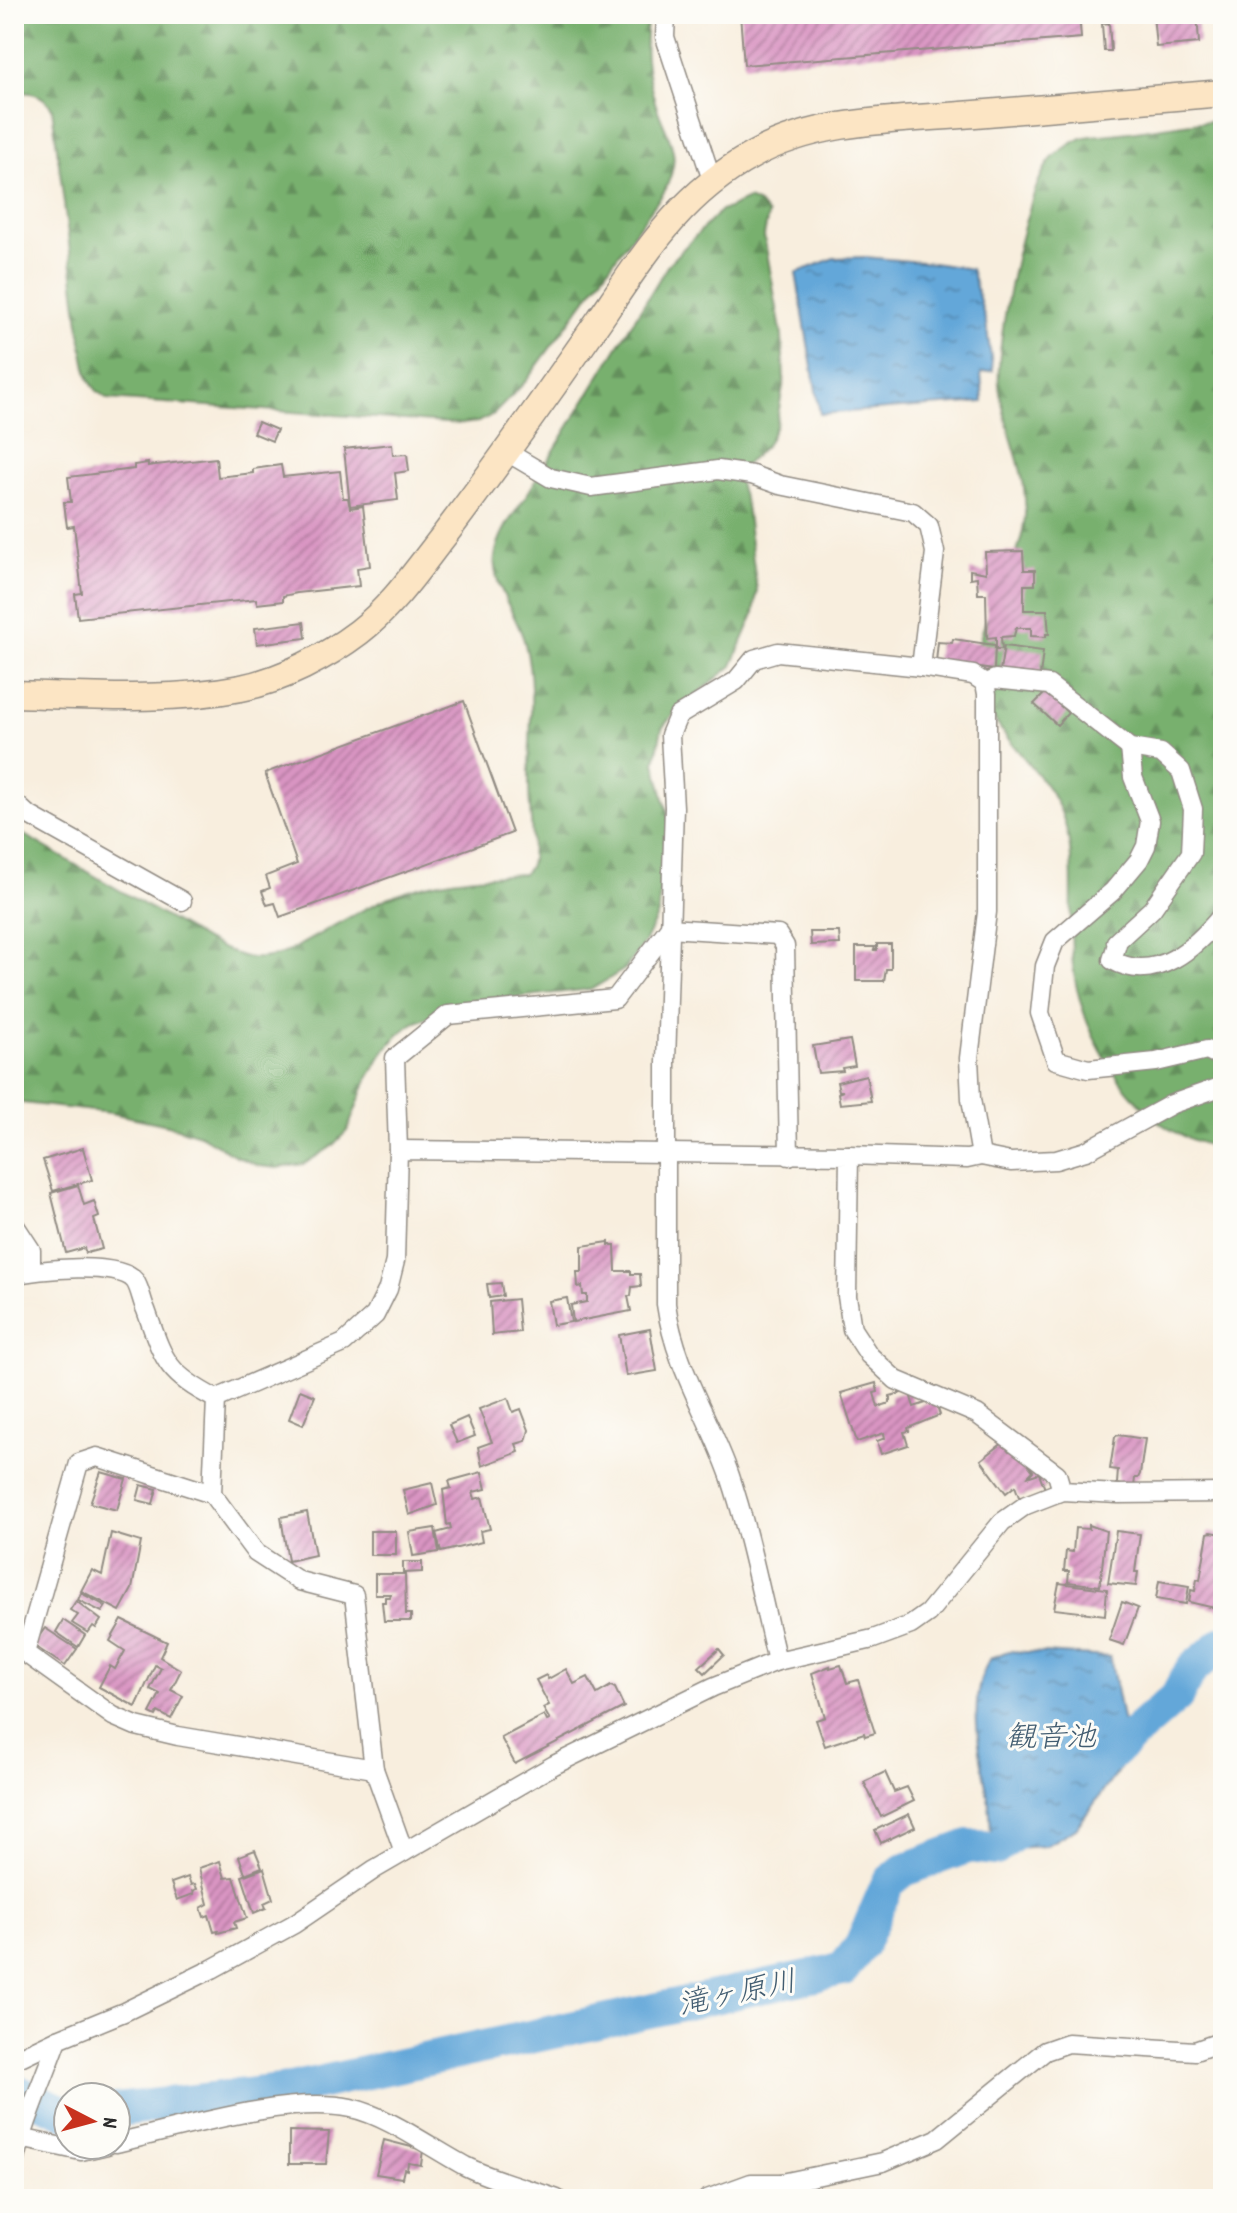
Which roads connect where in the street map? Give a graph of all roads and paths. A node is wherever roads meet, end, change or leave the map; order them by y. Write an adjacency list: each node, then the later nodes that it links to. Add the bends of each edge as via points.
1 (666, 14): 3 (street, via 665,37)
2 (1223, 93): 3 (street, via 808,132 755,153)
3 (712, 180): 4 (street, via 674,216)
4 (507, 452): 5 (street, via 551,478 591,487 718,470 913,512 929,526 935,552); 7 (street, via 394,599 326,654 245,688 197,695)
5 (921, 667): 6 (street, via 973,675); 12 (street, via 778,652 754,659 736,681 678,716 670,735 674,807)
6 (985, 683): 8 (street, via 995,679 1049,685); 19 (street, via 987,912 969,1058)
7 (14, 694)
8 (1130, 748): 11 (street, via 1161,753 1181,771 1193,809 1191,853 1152,909 1116,942 1112,960 1149,970 1176,958); 13 (street, via 1133,777 1150,821 1146,846 1113,891 1055,941 1045,966 1040,1013 1056,1060 1088,1069 1207,1050)
9 (14, 802): 10 (street)
10 (182, 901)
11 (1223, 914)
12 (669, 928): 15 (street, via 615,999 448,1015 395,1058); 16 (street); 18 (street, via 778,935 785,946)
13 (1223, 1058)
14 (1223, 1086): 19 (street, via 1172,1104 1086,1151 1056,1160 1011,1162)
15 (398, 1150): 16 (street); 22 (street, via 395,1261 375,1315 344,1343)
16 (667, 1154): 18 (street); 27 (street, via 670,1335 729,1474)
17 (849, 1155): 18 (street); 19 (street); 23 (street, via 847,1296 852,1329 869,1355 896,1380 977,1414 1057,1474)
18 (789, 1156)
19 (981, 1156)
20 (14, 1224): 21 (street, via 31,1250)
21 (22, 1273): 22 (street, via 121,1270 135,1281 165,1361 187,1384)
22 (216, 1399): 25 (street)
23 (1062, 1491): 24 (street); 27 (street, via 1026,1505 1002,1522 928,1613 911,1625)
24 (1223, 1493)
25 (212, 1494): 26 (street, via 97,1457 79,1463); 28 (street, via 256,1553 299,1581 354,1595)
26 (19, 1655): 28 (street, via 136,1726)
27 (777, 1661): 29 (street, via 554,1765)
28 (374, 1769): 29 (street)
29 (404, 1852): 30 (street, via 294,1924 212,1969)
30 (58, 2039): 32 (street); 33 (street)
31 (1223, 2041): 37 (street, via 1195,2051 1068,2043 1045,2051 937,2139 883,2162)
32 (14, 2060)
33 (20, 2138): 35 (street); 36 (street)
34 (132, 2139): 38 (street, via 309,2104 353,2108 500,2183)
35 (52, 2145)
36 (14, 2168)
37 (782, 2183): 39 (street, via 751,2183); 40 (street)
38 (557, 2199)
39 (707, 2199)
40 (795, 2199)

